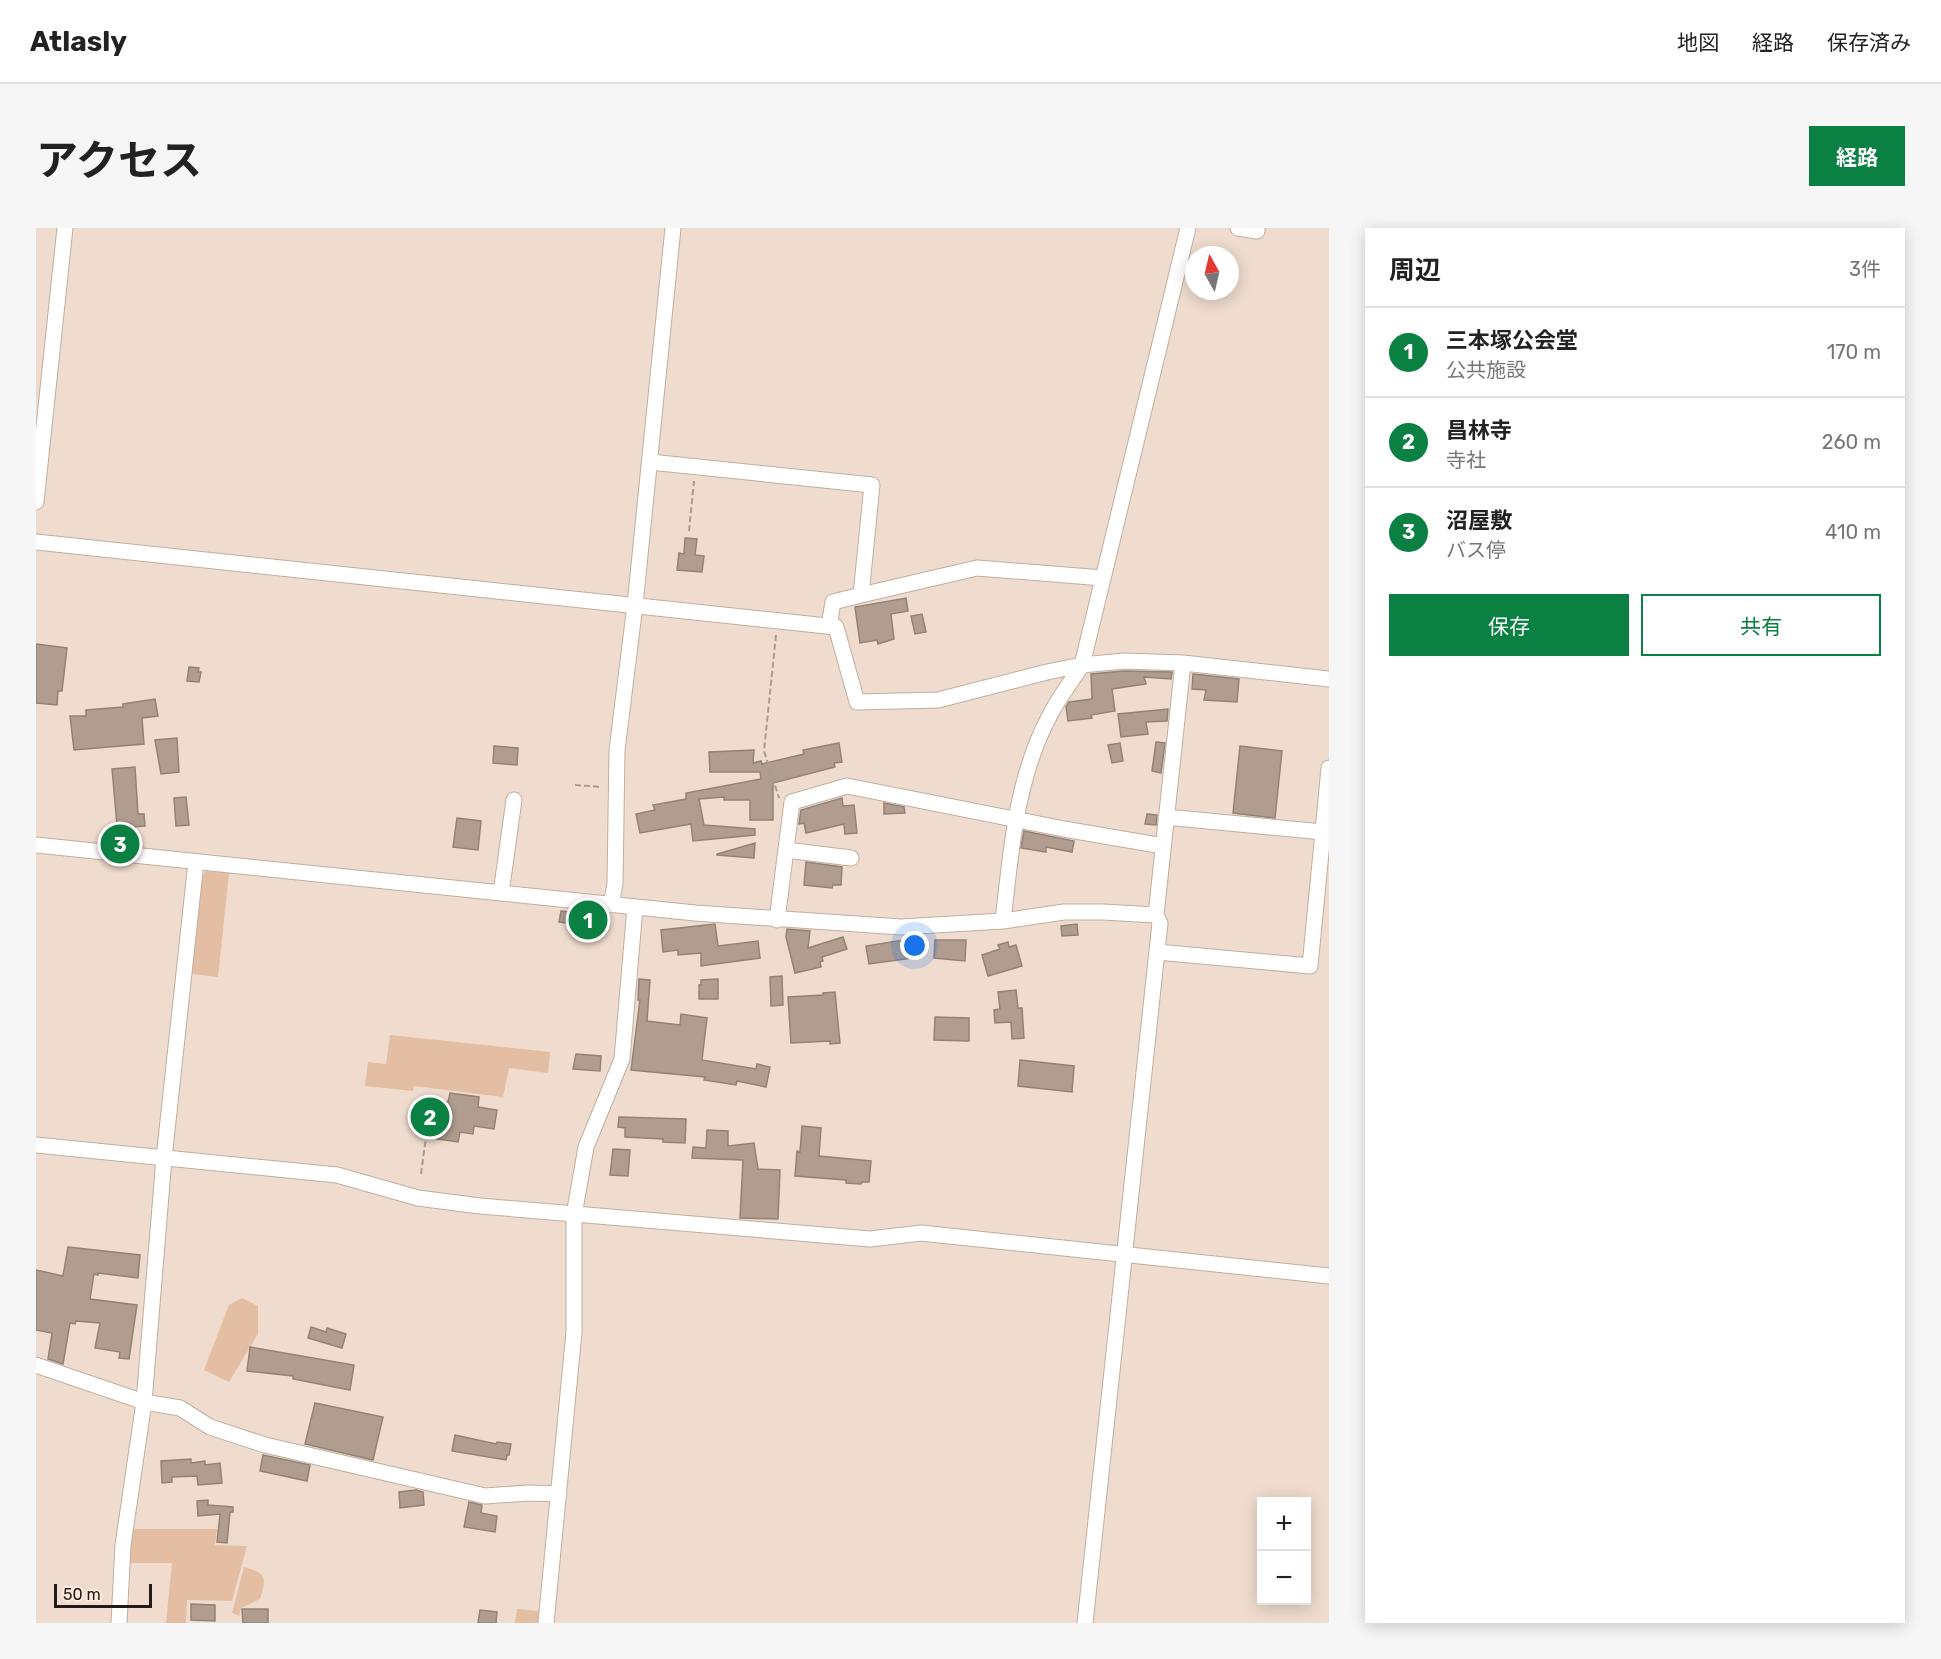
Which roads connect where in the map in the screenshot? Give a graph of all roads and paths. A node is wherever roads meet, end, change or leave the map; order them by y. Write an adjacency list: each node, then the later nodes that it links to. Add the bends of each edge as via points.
1 (65, 228): 8 (street)
2 (673, 228): 6 (street)
3 (1188, 228): 11 (street)
4 (1238, 228): 5 (street)
5 (1257, 228)
6 (650, 462): 7 (street); 13 (street)
7 (695, 466): 9 (path); 12 (street, via 872,485)
8 (36, 502)
9 (689, 531)
10 (36, 542): 13 (street)
11 (1103, 578): 12 (street, via 978,568); 17 (street)
12 (861, 594): 15 (street, via 833,602)
13 (635, 605): 14 (street); 21 (street, via 617,750)
14 (778, 621): 15 (street); 23 (path, via 764,751 779,798)
15 (829, 626): 17 (street, via 836,627 857,702 938,700)
16 (1183, 663): 17 (street, via 1124,661); 18 (street); 24 (street)
17 (1082, 665): 25 (street, via 1049,715 1028,769)
18 (1329, 679)
19 (1329, 768): 26 (street)
20 (575, 785): 21 (path)
21 (617, 788): 33 (street)
22 (514, 800): 32 (street)
23 (791, 807): 25 (street, via 792,802 847,786); 29 (street)
24 (1166, 817): 26 (street); 28 (street)
25 (1015, 819): 28 (street); 37 (street)
26 (1323, 832): 38 (street, via 1310,966)
27 (36, 845): 31 (street)
28 (1163, 846): 35 (street)
29 (786, 850): 30 (street); 36 (street)
30 (852, 858)
31 (196, 861): 32 (street); 41 (street)
32 (501, 893): 33 (street)
33 (611, 905): 34 (street)
34 (635, 907): 36 (street); 43 (street, via 622,1059 586,1148)
35 (1156, 915): 37 (street, via 1064,912); 38 (street, via 1160,923)
36 (777, 920): 37 (street, via 901,927)
37 (1003, 921)
38 (1156, 951): 44 (street)
39 (426, 1137): 42 (path)
40 (36, 1145): 41 (street)
41 (164, 1158): 43 (street, via 337,1175 418,1198); 47 (street)
42 (421, 1174)
43 (574, 1215): 44 (street, via 870,1239 921,1233); 48 (street, via 574,1332)
44 (1123, 1254): 45 (street); 51 (street)
45 (1329, 1276)
46 (36, 1365): 47 (street)
47 (144, 1402): 48 (street, via 180,1408 210,1427 265,1445 474,1494); 49 (street, via 123,1545)
48 (559, 1494): 50 (street)
49 (119, 1623)
50 (546, 1623)
51 (1085, 1623)

